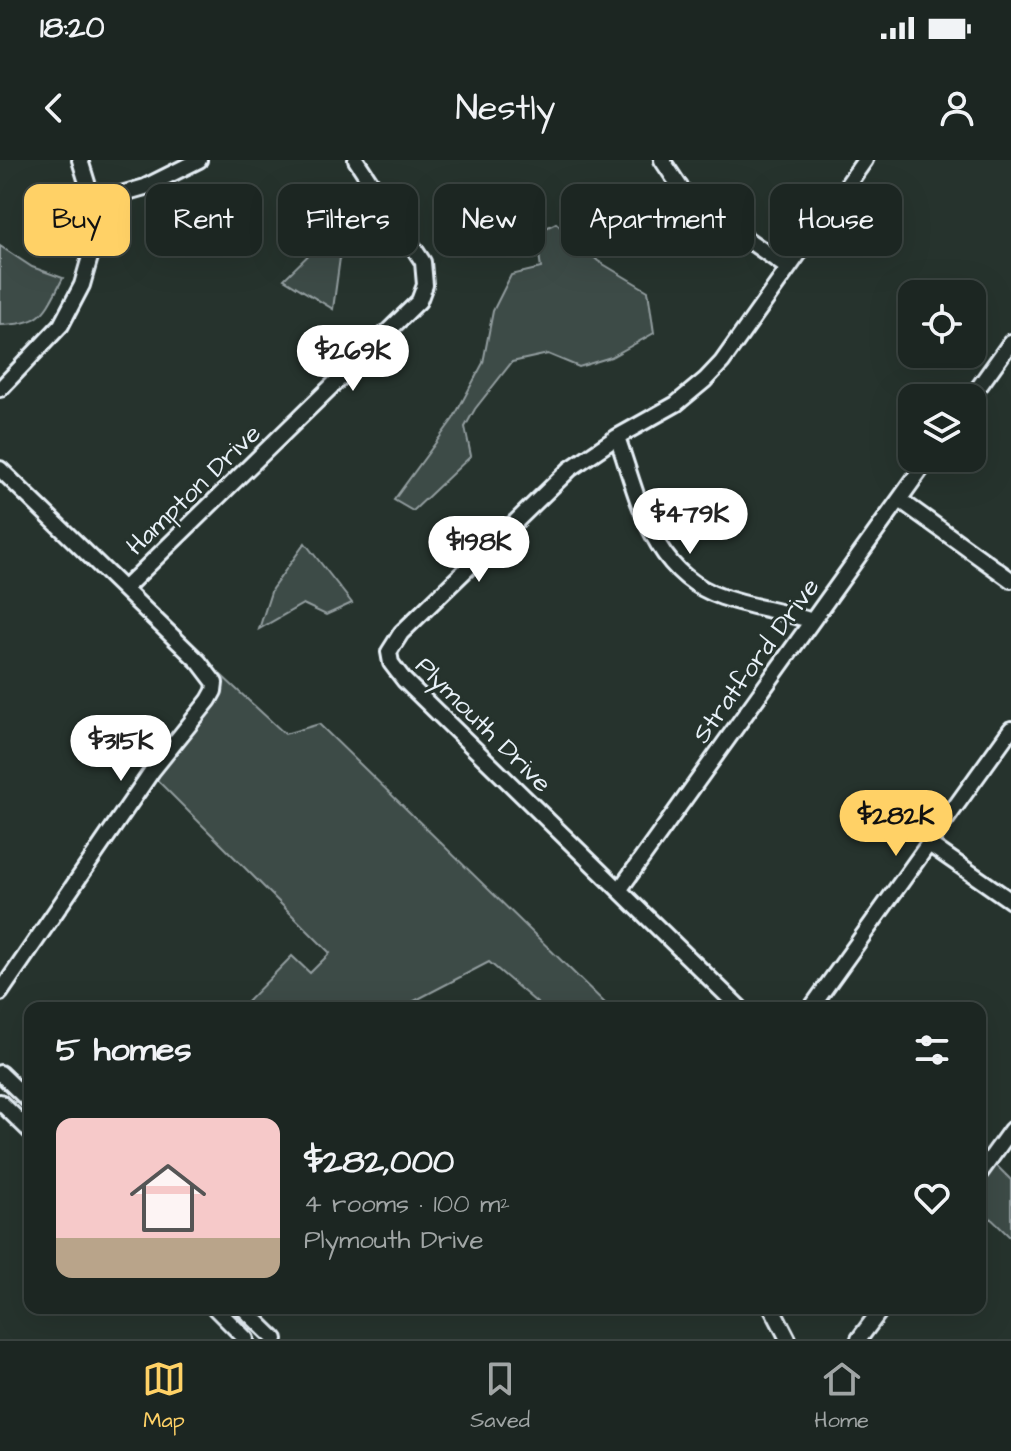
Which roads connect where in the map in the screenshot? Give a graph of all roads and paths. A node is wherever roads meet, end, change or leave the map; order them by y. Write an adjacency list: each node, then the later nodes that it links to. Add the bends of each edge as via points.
1 (80, 160): 6 (street)
2 (199, 160): 7 (street)
3 (356, 160): 18 (street, Hampton Drive, via 423,262 425,285 419,301)
4 (662, 160): 9 (street, via 690,198)
5 (865, 160): 9 (street, Plymouth Drive)
6 (87, 184)
7 (130, 191)
8 (90, 256): 12 (street, via 67,316)
9 (788, 268): 13 (street, Plymouth Drive, via 705,380 676,404)
10 (1011, 342): 11 (street)
11 (981, 384)
12 (0, 389)
13 (617, 437): 19 (street, via 651,534 677,570 719,597); 22 (street, Plymouth Drive, via 556,482 401,633 389,659 404,680)
14 (0, 469): 18 (street)
15 (919, 472): 16 (street, Stratford Drive)
16 (900, 500): 17 (street); 19 (street, Stratford Drive)
17 (1011, 580)
18 (124, 589): 24 (street, via 208,671 214,691 152,771)
19 (812, 621): 22 (street, Stratford Drive)
20 (1011, 729): 21 (street)
21 (929, 844): 23 (street); 26 (street)
22 (620, 889): 25 (street, Plymouth Drive)
23 (1011, 901)
24 (0, 993)
25 (734, 1002)
26 (815, 1002)
27 (0, 1073): 28 (street)
28 (24, 1096)
29 (0, 1102): 30 (street)
30 (24, 1125)
31 (1011, 1130): 32 (street)
32 (986, 1165)
33 (221, 1314): 38 (street)
34 (249, 1314): 37 (street)
35 (775, 1314): 40 (street)
36 (878, 1314): 41 (street)
37 (256, 1321): 38 (street); 39 (street)
38 (244, 1337)
39 (275, 1339)
40 (788, 1339)
41 (859, 1339)

